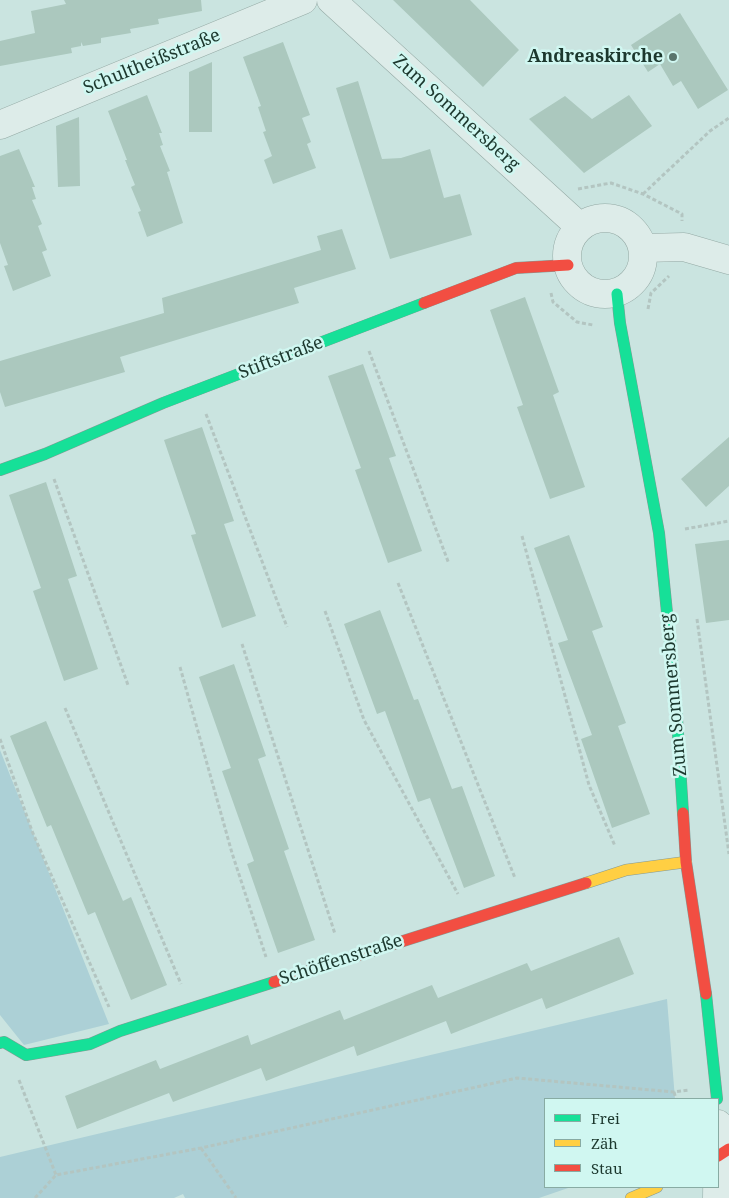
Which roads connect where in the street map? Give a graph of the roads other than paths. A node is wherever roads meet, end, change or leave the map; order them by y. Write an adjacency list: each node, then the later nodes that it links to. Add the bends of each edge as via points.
1 (303, 0): 3 (street, Schultheißstraße)
2 (331, 0): 4 (street, Zum Sommersberg)
3 (0, 125)
4 (580, 226): 5 (street, via 592,220 609,218 624,222 636,232); 7 (street, via 571,238 567,251)
5 (644, 248): 6 (street, via 684,247); 8 (street, via 642,269 634,282)
6 (729, 260)
7 (568, 265): 8 (street, via 582,288 598,294); 9 (street, Stiftstraße, via 516,268 197,390)
8 (617, 294): 10 (street, Zum Sommersberg, via 659,533 676,702)
9 (0, 470)
10 (686, 862): 11 (street, Zum Sommersberg); 13 (street, Schöffenstraße, via 626,870 120,1031 90,1044 26,1054)
11 (706, 994): 12 (street); 14 (street, Zum Sommersberg)
12 (721, 1003)
13 (2, 1042)
14 (716, 1098)
15 (719, 1131): 16 (street)
16 (722, 1153): 17 (street)
17 (719, 1180)
18 (655, 1188): 19 (street)
19 (631, 1198)

